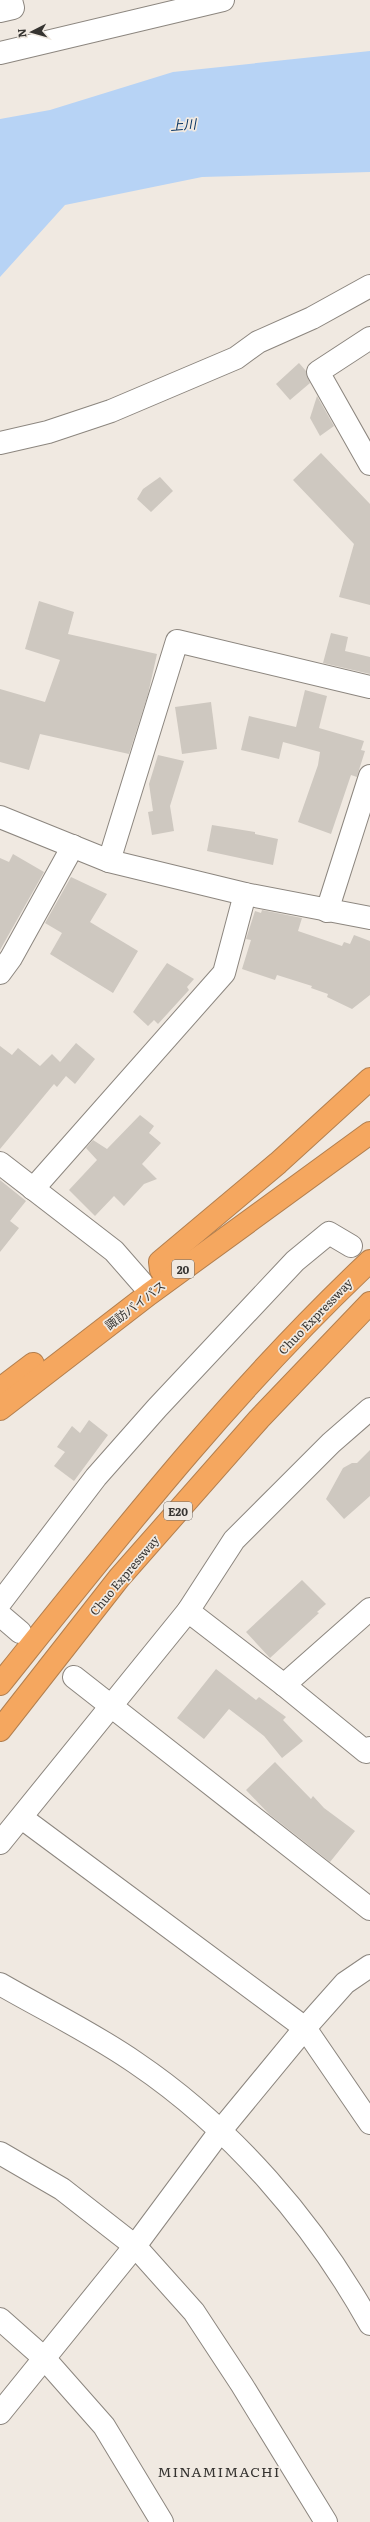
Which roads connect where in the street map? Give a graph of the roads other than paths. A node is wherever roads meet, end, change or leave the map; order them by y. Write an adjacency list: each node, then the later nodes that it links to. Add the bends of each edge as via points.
1 (11, 0): 3 (street, via 13,8)
2 (223, 0): 4 (street)
3 (0, 11)
4 (0, 53)
5 (370, 286): 7 (street, via 312,318 258,342 236,358 111,410 48,432)
6 (370, 338): 8 (street, via 318,372)
7 (0, 442)
8 (370, 464)
9 (370, 687): 13 (street, via 178,641)
10 (370, 776): 15 (street)
11 (0, 816): 12 (street)
12 (73, 846): 13 (street); 17 (street, via 11,958)
13 (109, 861): 14 (street)
14 (245, 894): 15 (street); 23 (street, via 224,973)
15 (327, 911): 16 (street)
16 (370, 918)
17 (0, 973)
18 (370, 1079): 27 (highway, 20, via 278,1163 160,1262)
19 (370, 1122): 27 (highway, 諏訪バイパス / 20)
20 (370, 1133): 24 (highway, 諏訪バイパス / 20)
21 (370, 1151): 24 (highway, 20, via 230,1241)
22 (0, 1163): 23 (street)
23 (33, 1189): 28 (street, via 114,1251)
24 (218, 1244): 31 (highway, 諏訪バイパス / 20, via 148,1294)
25 (351, 1246): 33 (street, via 329,1233 295,1261 96,1477)
26 (370, 1261): 39 (highway, Chuo Expressway / E20, via 239,1395 94,1567)
27 (161, 1270): 28 (highway, 諏訪バイパス / 20)
28 (142, 1282): 30 (highway, 諏訪バイパス / 20)
29 (370, 1303): 42 (highway, Chuo Expressway / E20, via 259,1419 118,1578)
30 (0, 1389)
31 (0, 1408)
32 (370, 1409): 35 (street, via 234,1540)
33 (0, 1603)
34 (370, 1609): 40 (street)
35 (188, 1611): 40 (street); 41 (street)
36 (0, 1615): 37 (street)
37 (20, 1632)
38 (74, 1677): 41 (street)
39 (0, 1684)
40 (284, 1684): 43 (street, via 366,1752)
41 (112, 1706): 44 (street); 46 (street)
42 (0, 1730)
43 (370, 1748)
44 (22, 1818): 45 (street); 49 (street)
45 (0, 1843)
46 (370, 1909)
47 (370, 1966): 49 (street, via 345,1983)
48 (0, 1984): 51 (street, via 136,2062)
49 (305, 2028): 50 (street); 51 (street)
50 (370, 2123)
51 (221, 2130): 53 (street); 55 (street, via 299,2217 351,2290)
52 (0, 2153): 53 (street, via 62,2189)
53 (135, 2246): 56 (street); 59 (street, via 194,2312)
54 (0, 2319): 56 (street)
55 (370, 2324)
56 (44, 2358): 57 (street); 58 (street, via 104,2426)
57 (0, 2412)
58 (162, 2522)
59 (326, 2522)

